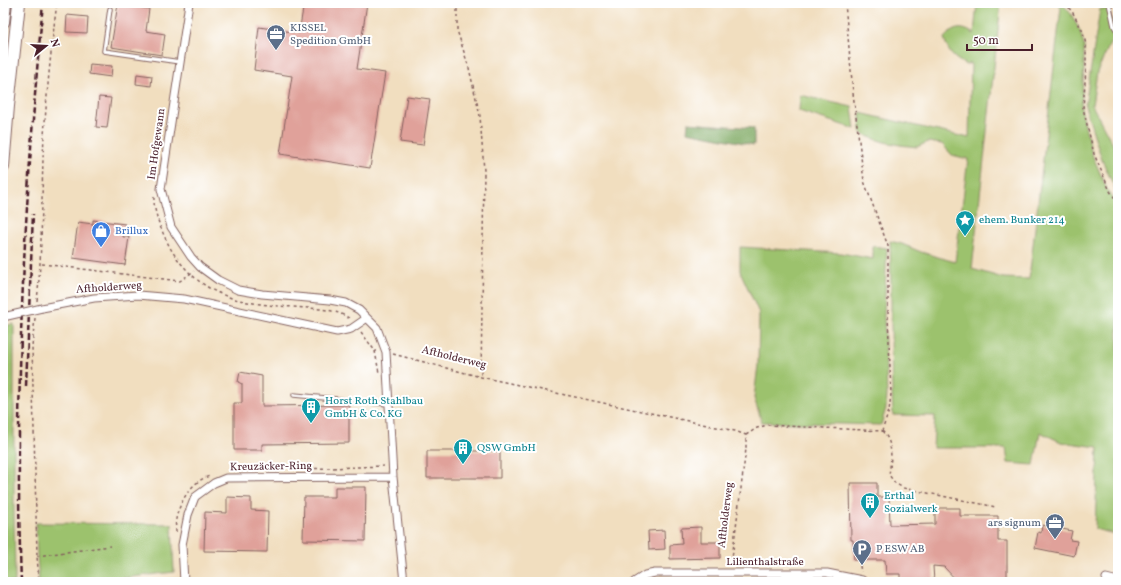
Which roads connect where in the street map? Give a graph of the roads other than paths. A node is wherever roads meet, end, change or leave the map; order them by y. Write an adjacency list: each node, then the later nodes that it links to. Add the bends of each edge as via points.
1 (5, 3): 6 (highway)
2 (19, 3): 9 (highway)
3 (189, 3): 8 (street, Im Hofgewann)
4 (1109, 3): 7 (lane)
5 (110, 9): 8 (lane, via 104,51)
6 (3, 22)
7 (1118, 33)
8 (180, 62): 11 (street, Im Hofgewann, via 161,189 171,226 191,257 218,280 238,290 346,303)
9 (3, 167)
10 (3, 317): 11 (street, Aftholderweg, bridge, via 39,305 138,295 184,299 337,332 351,329)
11 (367, 318): 13 (street, via 377,328 386,352)
12 (294, 396): 13 (lane)
13 (388, 404): 14 (street)
14 (393, 477): 17 (street, Kreuzäcker-Ring, via 226,478 214,483 195,497 188,516 182,545); 18 (street)
15 (1106, 578): 16 (street)
16 (1118, 581)
17 (184, 582)
18 (404, 582)
19 (634, 582): 20 (street, Lilienthalstraße, via 645,575 655,573 827,573)
20 (865, 582)

